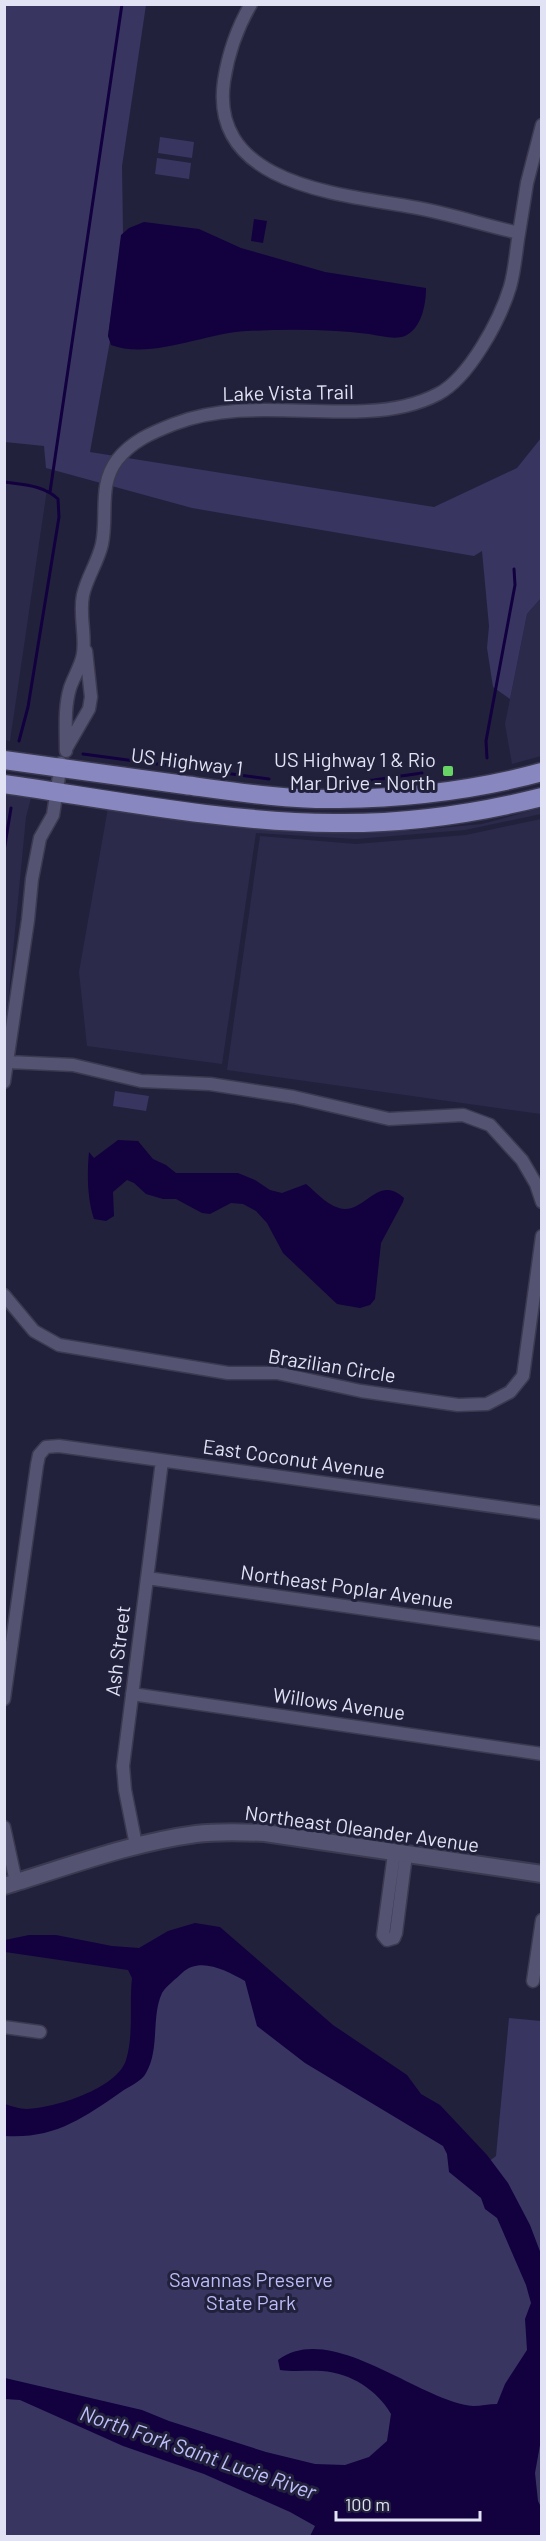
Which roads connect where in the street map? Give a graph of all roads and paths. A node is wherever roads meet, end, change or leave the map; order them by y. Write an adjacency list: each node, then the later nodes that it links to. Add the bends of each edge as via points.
1 (251, 4): 3 (street, via 231,49 222,97 230,132 252,159 272,172 329,193 422,209)
2 (542, 125): 3 (street, Lake Vista Trail)
3 (519, 233): 4 (street, Lake Vista Trail, via 510,286 493,328 472,363 439,394 401,407 366,411 218,412 147,435 130,447 116,462 105,489 102,542 82,604)
4 (84, 644): 5 (street, Lake Vista Trail, via 66,708); 5 (street, Lake Vista Trail, via 89,709)
5 (66, 751): 7 (street, Lake Vista Trail)
6 (4, 760): 7 (main road, US Highway 1)
7 (60, 768): 8 (main road, US Highway 1, via 269,795 338,799 452,790); 10 (street, Lake Vista Trail)
8 (542, 772)
9 (4, 784): 10 (main road)
10 (56, 792): 11 (main road, via 220,815 336,823 453,815); 12 (street, via 53,815 40,838 32,879)
11 (542, 797)
12 (8, 1062): 13 (street); 14 (street, via 73,1065 141,1081 210,1084 294,1097 389,1119 463,1115 490,1125 522,1160)
13 (4, 1082)
14 (542, 1202)
15 (542, 1236): 16 (street, Brazilian Circle, via 523,1376 510,1392 487,1404 458,1405 361,1391 277,1373 228,1373 59,1345 34,1331)
16 (4, 1295)
17 (162, 1461): 18 (street, East Coconut Avenue); 19 (street, Ash Street); 22 (street, East Coconut Avenue, via 59,1446 43,1450 37,1465)
18 (542, 1513)
19 (147, 1578): 20 (street, Northeast Poplar Avenue); 21 (street, Ash Street)
20 (542, 1634)
21 (132, 1694): 23 (street, Willows Avenue); 25 (street, Ash Street, via 123,1766)
22 (4, 1699)
23 (542, 1754)
24 (4, 1827): 28 (street)
25 (136, 1845): 26 (street, Northeast Oleander Avenue, via 197,1834 265,1833); 28 (street, Northeast Oleander Avenue)
26 (400, 1855): 26 (street, via 382,1935 387,1940 396,1934); 27 (street, Northeast Oleander Avenue)
27 (542, 1875)
28 (10, 1884)
29 (542, 1920): 30 (street)
30 (533, 1981)
31 (4, 2027): 32 (street)
32 (40, 2032)

